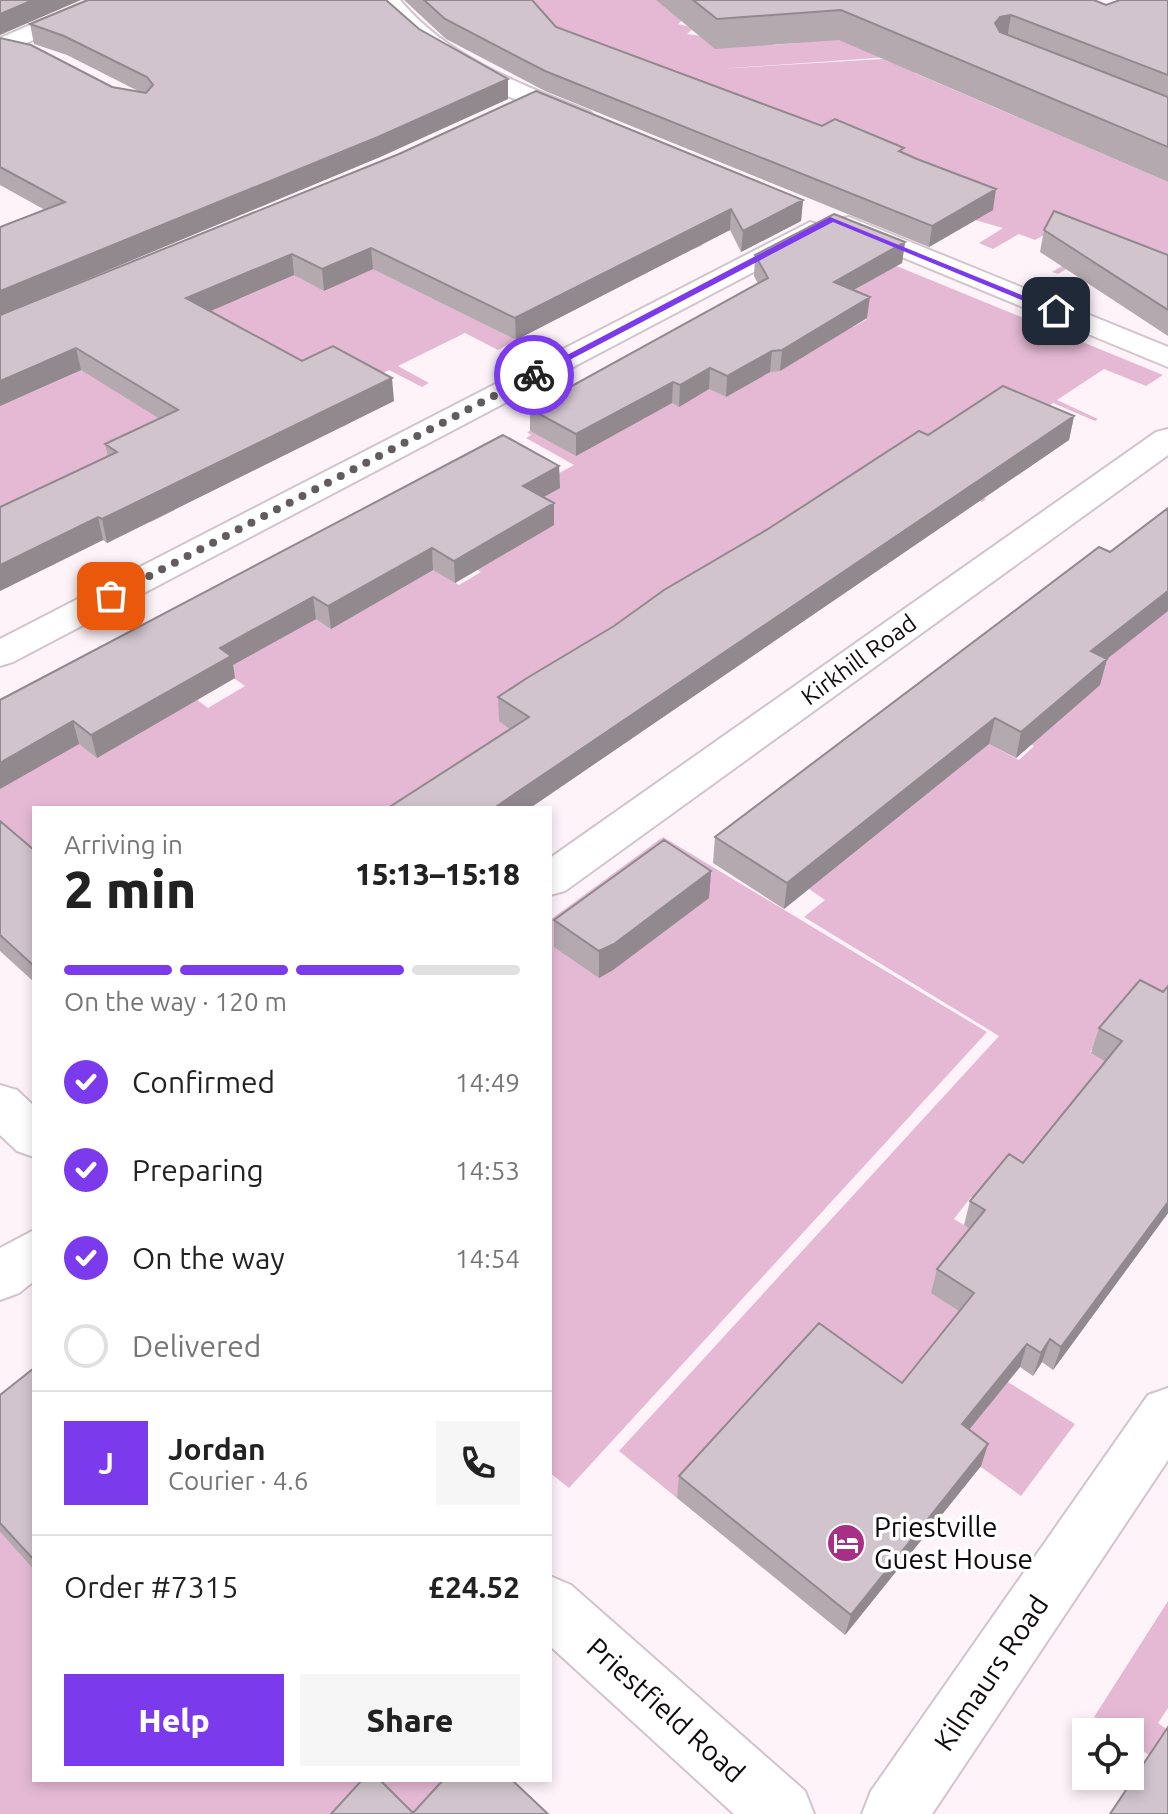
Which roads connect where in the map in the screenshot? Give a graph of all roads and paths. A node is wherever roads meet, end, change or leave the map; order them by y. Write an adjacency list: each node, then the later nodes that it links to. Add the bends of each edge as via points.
1 (109, 0): 3 (street)
2 (388, 0): 5 (street, via 411,27 449,55)
3 (3, 46): 4 (street)
4 (44, 58)
5 (535, 99): 6 (street); 7 (street)
6 (506, 112)
7 (606, 127)
8 (1168, 358): 10 (street, via 819,213)
9 (1168, 439): 11 (street, Kirkhill Road)
10 (0, 654)
11 (552, 879)
12 (0, 1104): 13 (street)
13 (32, 1135)
14 (32, 1253): 15 (street)
15 (0, 1277)
16 (1168, 1413): 19 (street, Kilmaurs Road)
17 (552, 1608): 18 (street, Priestfield Road)
18 (782, 1814)
19 (894, 1814)

